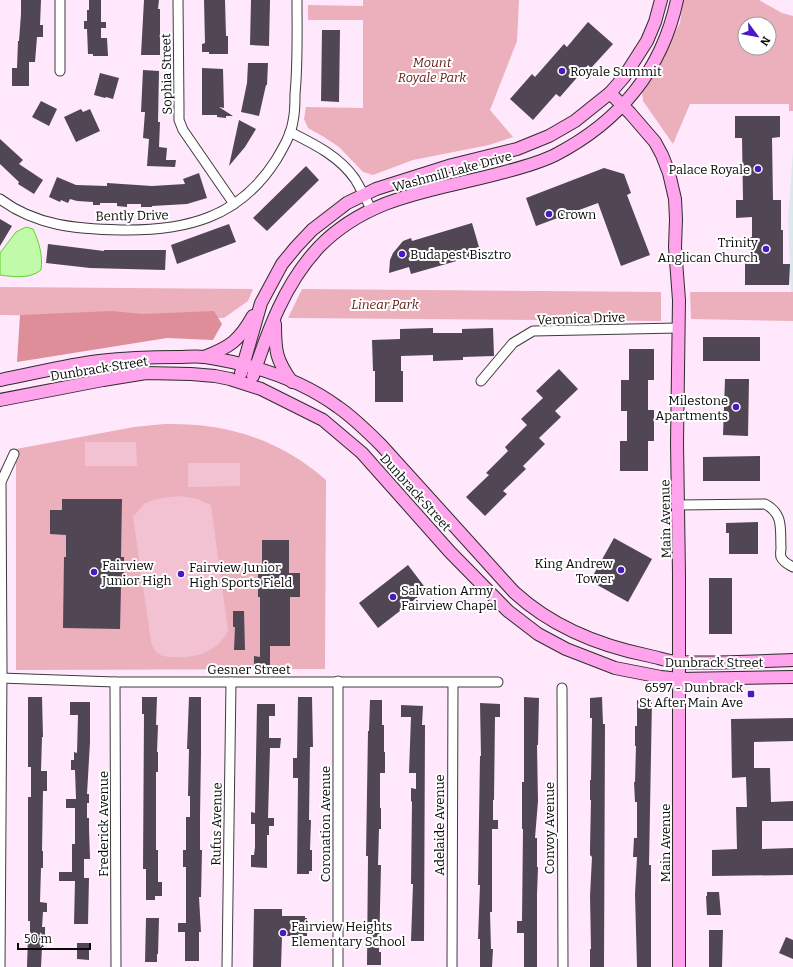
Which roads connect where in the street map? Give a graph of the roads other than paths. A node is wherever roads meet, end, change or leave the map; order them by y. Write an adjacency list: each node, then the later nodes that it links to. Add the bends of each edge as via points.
1 (60, 0): 6 (street)
2 (178, 0): 12 (street, Sophia Street, via 180,124)
3 (297, 0): 9 (street, Bently Drive, via 296,81)
4 (661, 0): 7 (street, Washmill Lake Drive, via 647,41 624,77)
5 (677, 0): 8 (street, Washmill Lake Drive, via 672,22 655,61)
6 (60, 71)
7 (610, 93): 8 (street, Main Avenue); 10 (street, Washmill Lake Drive, via 576,121 536,142 403,179)
8 (623, 106): 13 (street, Washmill Lake Drive, via 600,126 555,155 497,174 406,196); 16 (street, Main Avenue, via 655,142 669,173 675,199)
9 (290, 132): 10 (street, via 333,156 344,166); 12 (street, Bently Drive, via 278,156 262,178 250,192)
10 (363, 194): 13 (street); 14 (street, Washmill Lake Drive, via 332,214 296,247 282,264)
11 (0, 199): 12 (street, Bently Drive, via 40,221 98,230 157,230 179,227 210,218)
12 (234, 204)
13 (371, 209): 15 (street, Washmill Lake Drive, via 320,246 295,277)
14 (261, 303): 17 (street, via 240,336 226,347); 18 (street, Washmill Lake Drive)
15 (275, 315): 18 (street, Washmill Lake Drive); 21 (street, via 275,345 278,357)
16 (678, 328): 20 (street, Veronica Drive, via 533,331 513,344); 25 (street, Main Avenue)
17 (204, 357): 18 (street, Dunbrack Street); 19 (street, Dunbrack Street, via 146,357 97,361)
18 (249, 367): 21 (street, Dunbrack Street); 22 (street, Washmill Lake Drive)
19 (0, 380)
20 (481, 381)
21 (292, 382): 28 (street, Dunbrack Street, via 337,406 365,429 514,592 528,604 566,628 592,640 631,652)
22 (244, 383): 23 (street, Dunbrack Street, via 215,376 146,373); 31 (street, Dunbrack Street, via 323,420 362,453 450,552 508,611 538,634 566,649 615,668)
23 (0, 400)
24 (14, 454): 30 (street, via 2,482)
25 (679, 505): 26 (street, via 765,504 775,510 779,517 781,558); 28 (street, Main Avenue)
26 (793, 567)
27 (793, 660): 28 (street, Dunbrack Street)
28 (679, 662): 31 (street, Main Avenue)
29 (793, 677): 31 (street, Dunbrack Street)
30 (1, 678): 33 (street, Gesner Street); 38 (street)
31 (679, 679): 44 (street, Main Avenue)
32 (338, 681): 34 (street, Gesner Street); 36 (street, Gesner Street); 41 (street, Coronation Avenue)
33 (115, 682): 34 (street, Gesner Street); 39 (street, Frederick Avenue)
34 (231, 682): 40 (street, Rufus Avenue)
35 (498, 682): 36 (street, Gesner Street)
36 (453, 683): 42 (street, Adelaide Avenue)
37 (562, 688): 43 (street, Convoy Avenue)
38 (0, 967)
39 (116, 967)
40 (227, 967)
41 (338, 967)
42 (452, 967)
43 (562, 967)
44 (679, 967)

